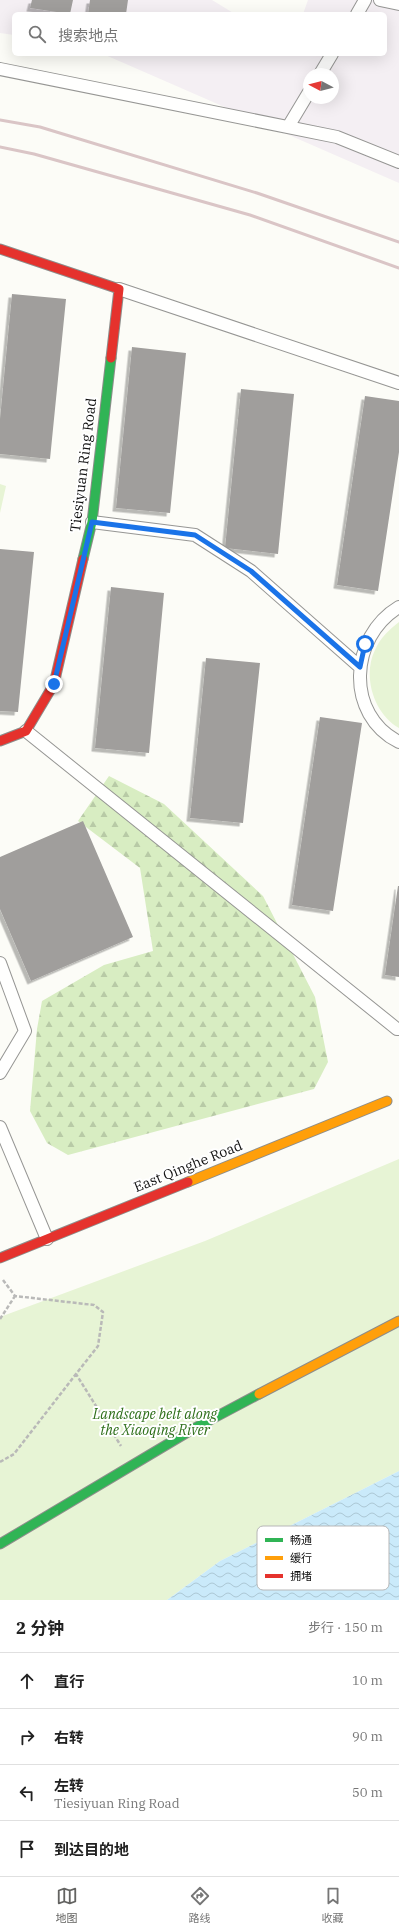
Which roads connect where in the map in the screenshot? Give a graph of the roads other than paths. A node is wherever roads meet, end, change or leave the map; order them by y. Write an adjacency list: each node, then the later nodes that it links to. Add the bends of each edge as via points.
1 (365, 0): 4 (lane)
2 (380, 0): 3 (lane)
3 (399, 4)
4 (358, 12)
5 (331, 56): 6 (lane)
6 (324, 68)
7 (0, 69): 9 (lane)
8 (303, 102): 9 (lane)
9 (288, 127): 10 (lane, via 337,137)
10 (399, 162)
11 (0, 249): 12 (street)
12 (119, 289): 13 (lane); 14 (street, Tiesiyuan Ring Road)
13 (399, 383)
14 (92, 522): 16 (lane, via 195,535 251,571); 17 (street, Tiesiyuan Ring Road, via 54,684)
15 (399, 607): 16 (lane, via 379,623 365,644)
16 (360, 667): 19 (lane, via 362,694 373,720 392,739)
17 (26, 731): 18 (street); 21 (lane)
18 (0, 740)
19 (399, 742)
20 (0, 963): 22 (lane, via 25,1031)
21 (399, 1029)
22 (0, 1073)
23 (387, 1101): 25 (street, East Qinghe Road)
24 (0, 1127): 25 (lane)
25 (47, 1239): 26 (street, East Qinghe Road)
26 (0, 1258)
27 (399, 1321): 28 (street, via 193,1429)
28 (0, 1544)

